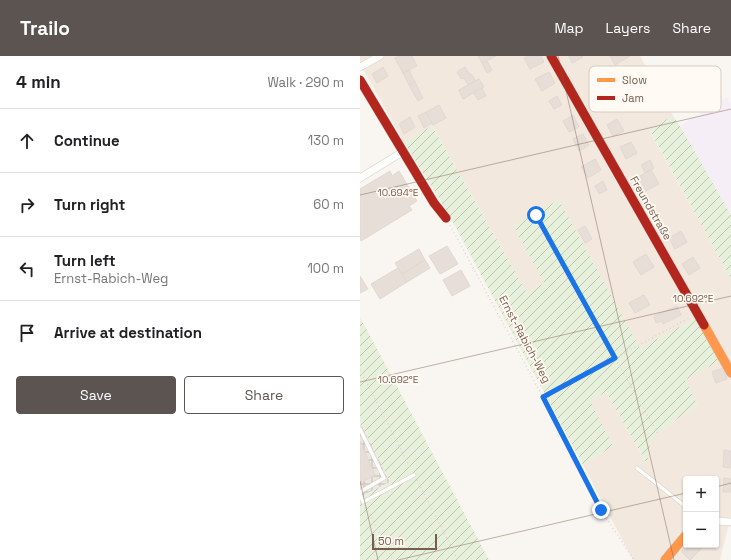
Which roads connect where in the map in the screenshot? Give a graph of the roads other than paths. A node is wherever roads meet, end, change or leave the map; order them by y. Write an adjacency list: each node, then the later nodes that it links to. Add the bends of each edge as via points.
1 (380, 56): 3 (street)
2 (551, 56): 8 (street, Freundstraße)
3 (360, 67)
4 (360, 80): 5 (street)
5 (404, 151): 6 (street); 7 (street, via 434,203)
6 (360, 178)
7 (446, 218)
8 (731, 373)
9 (360, 429): 12 (lane, via 384,478)
10 (638, 468): 13 (lane)
11 (414, 475): 12 (lane, via 364,502)
12 (360, 493)
13 (683, 505)
14 (719, 520): 15 (street)
15 (731, 522)
16 (683, 539): 17 (street)
17 (665, 560)

